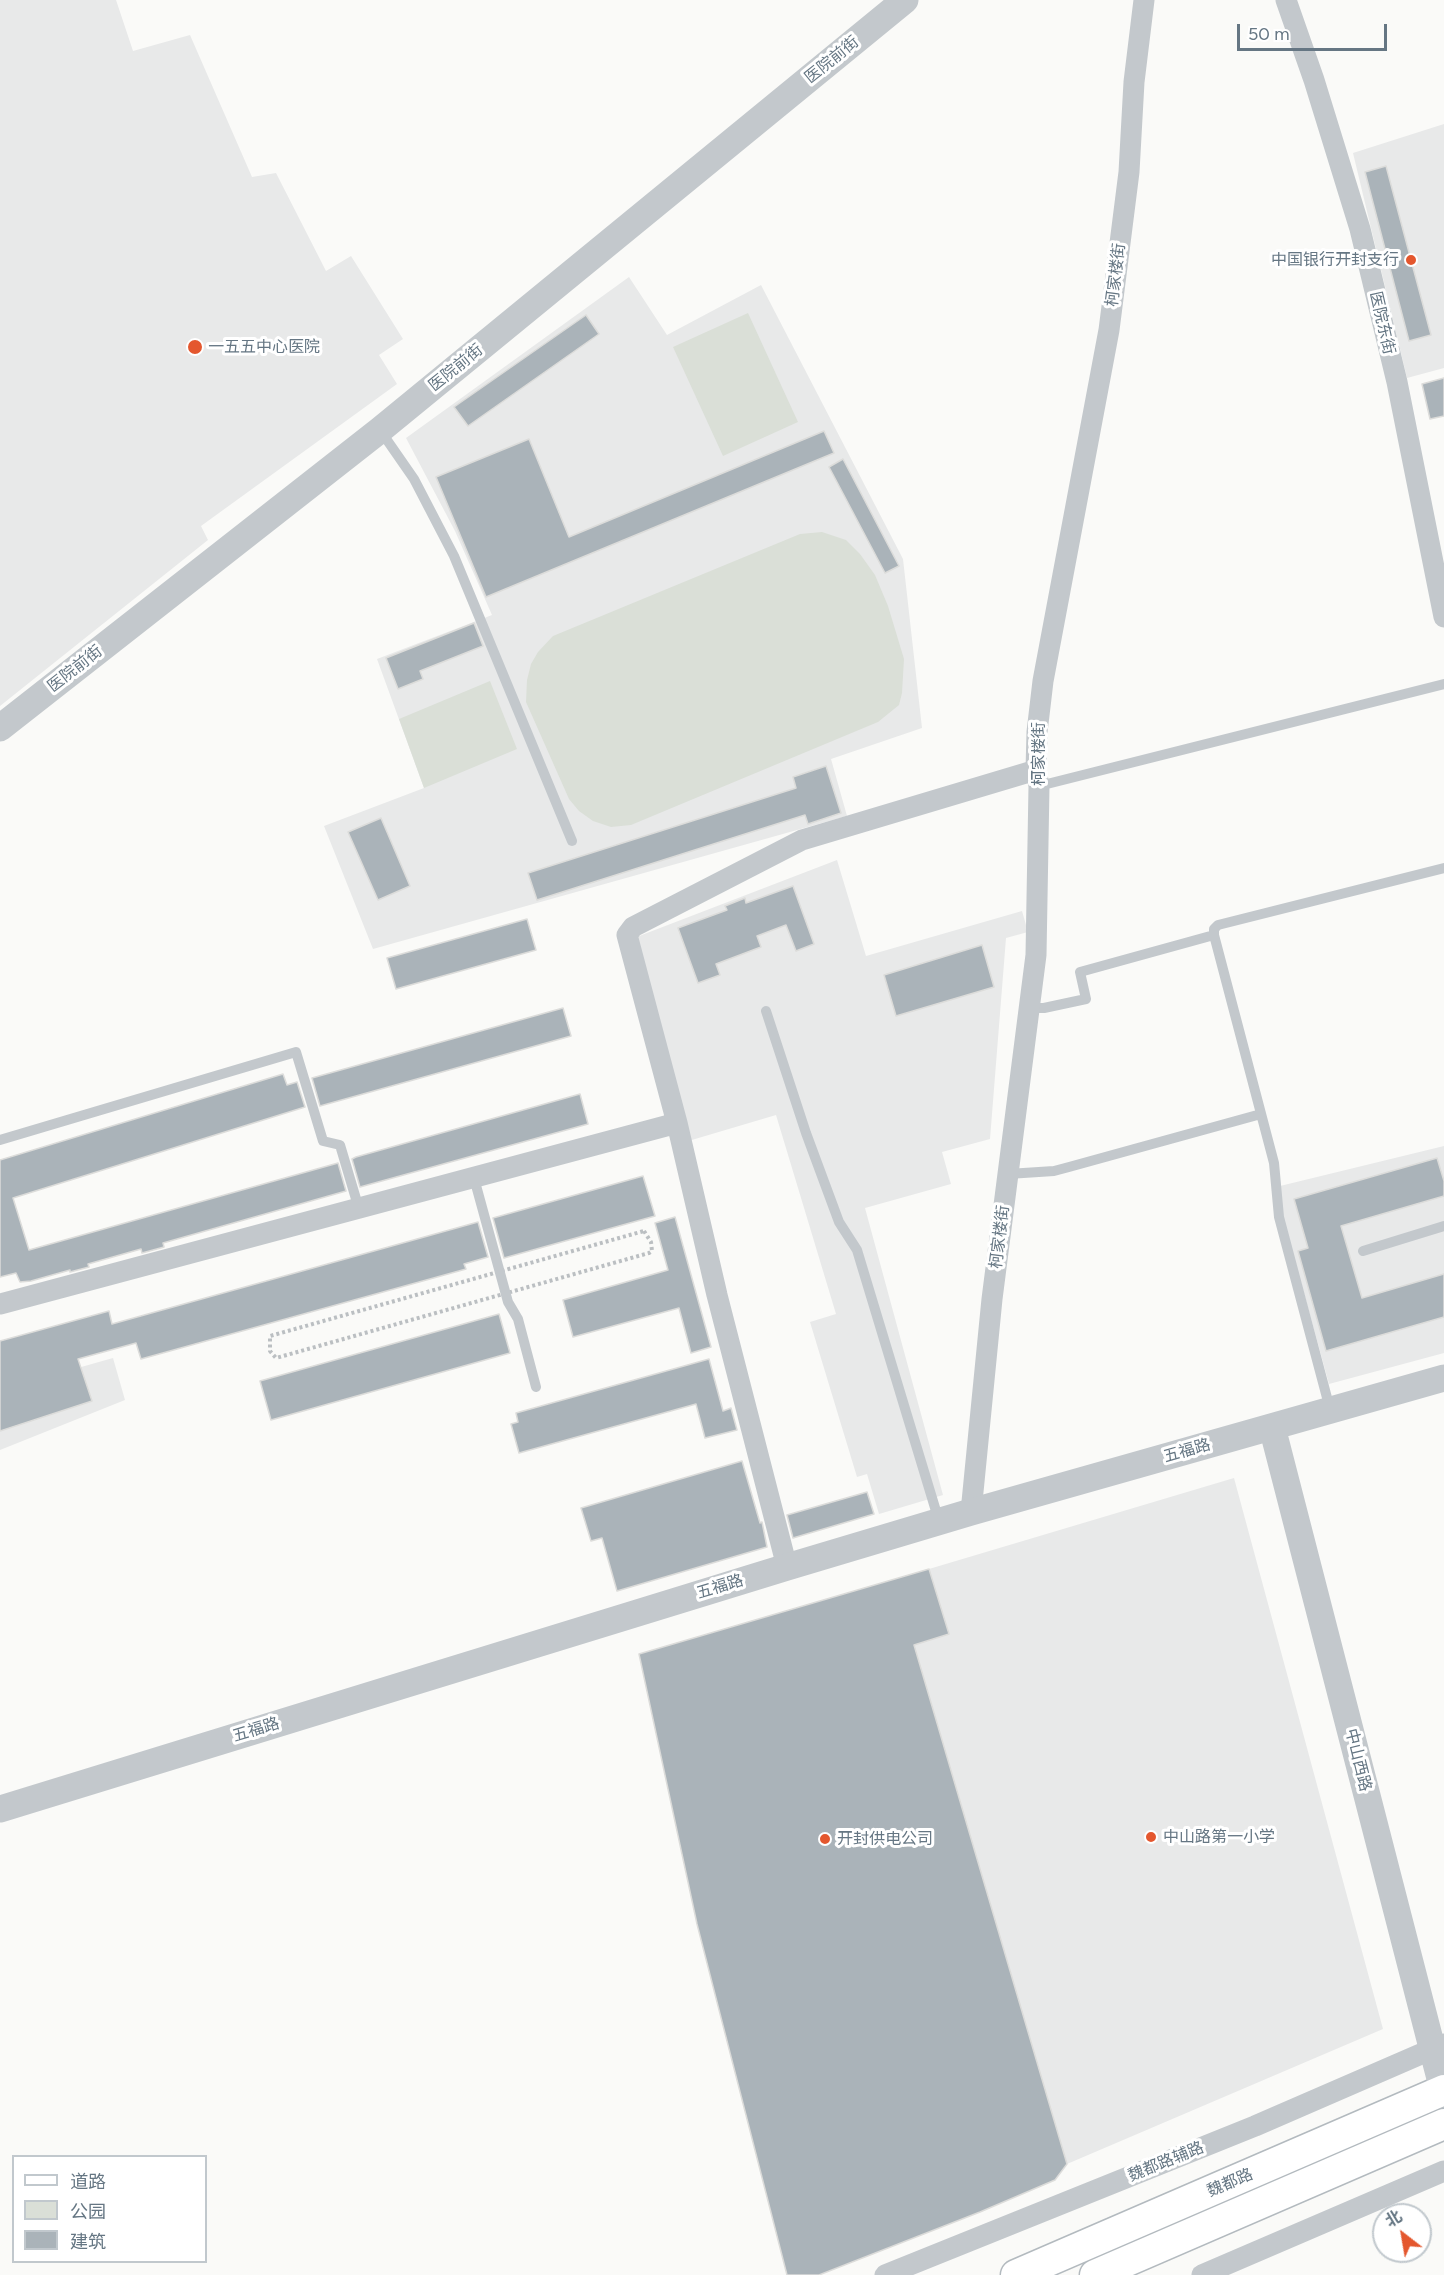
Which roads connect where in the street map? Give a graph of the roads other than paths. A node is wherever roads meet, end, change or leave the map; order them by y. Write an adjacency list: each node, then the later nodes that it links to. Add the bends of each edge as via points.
1 (905, 0): 4 (street, 医院前街)
2 (1144, 0): 8 (street, 柯家楼街, via 1129,172 1109,330 1043,681)
3 (1286, 0): 5 (street, 医院东街, via 1360,230 1397,382)
4 (380, 430): 7 (street, 医院前街); 9 (lane, via 414,479 454,556)
5 (1444, 617)
6 (1444, 684): 8 (lane)
7 (0, 728)
8 (1037, 778): 12 (street, 柯家楼街, via 1035,955); 15 (street, via 802,840 633,927 627,935)
9 (572, 841)
10 (1444, 868): 11 (lane, via 1218,925)
11 (1214, 935): 12 (lane, via 1080,972 1086,999); 14 (lane)
12 (1029, 1008): 17 (street, 柯家楼街)
13 (766, 1011): 28 (lane, via 839,1222 857,1250)
14 (1261, 1114): 17 (lane, via 1054,1171); 25 (lane, via 1274,1163 1279,1217)
15 (677, 1123): 18 (street); 29 (street)
16 (0, 1140): 19 (lane, via 296,1052 322,1141 340,1145)
17 (1008, 1174): 27 (street, 柯家楼街)
18 (474, 1178): 19 (street); 24 (lane)
19 (359, 1209): 22 (street)
20 (1444, 1226): 21 (lane)
21 (1363, 1251)
22 (0, 1304)
23 (1444, 1378): 25 (street, 五福路)
24 (536, 1387)
25 (1330, 1410): 26 (street, 五福路)
26 (1272, 1427): 27 (street, 五福路); 31 (street, 中山西路)
27 (971, 1512): 28 (street, 五福路)
28 (939, 1522): 29 (street, 五福路)
29 (787, 1567): 30 (street, 五福路)
30 (0, 1809)
31 (1438, 2046): 32 (street, 中山西路); 35 (street, 魏都路辅路, via 1255,2126)
32 (1444, 2092): 36 (main road, 魏都路)
33 (1444, 2124): 37 (main road, 魏都路)
34 (1444, 2170): 38 (street)
35 (885, 2275)
36 (1016, 2275)
37 (1095, 2275)
38 (1202, 2275)

